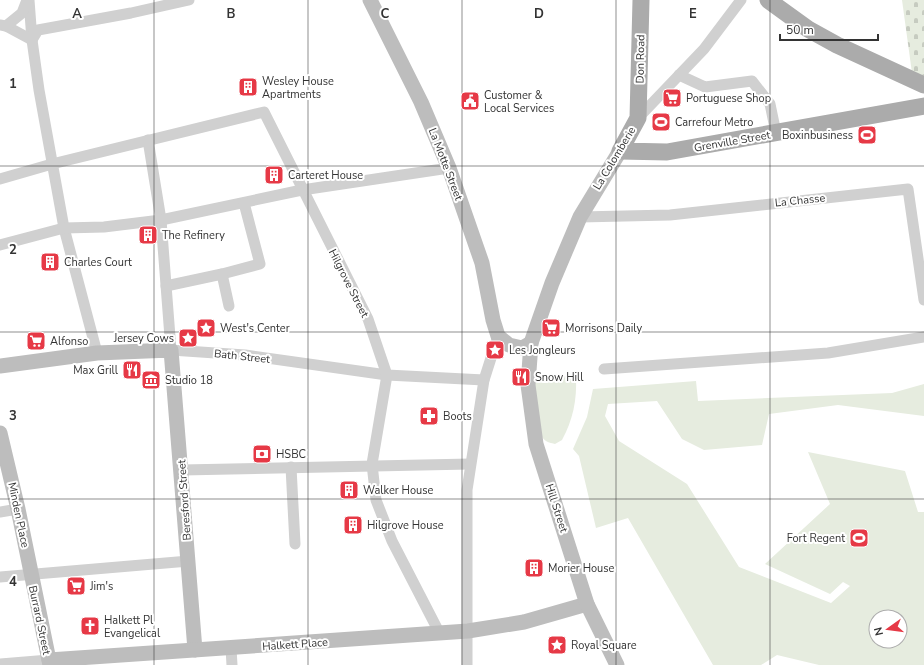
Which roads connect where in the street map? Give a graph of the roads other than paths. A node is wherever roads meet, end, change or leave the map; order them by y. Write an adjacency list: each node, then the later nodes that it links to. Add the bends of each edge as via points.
1 (28, 0): 7 (street, via 22,13); 8 (street)
2 (189, 0): 8 (street, via 38,30)
3 (370, 0): 17 (main road, La Motte Street, via 421,102)
4 (641, 0): 12 (main road, Don Road)
5 (741, 0): 9 (street, La Colomberie, via 704,49)
6 (768, 0): 10 (main road, via 808,29)
7 (3, 25): 8 (street)
8 (32, 40): 16 (street)
9 (679, 75): 12 (street, La Colomberie); 13 (street, via 705,87 752,81 770,104)
10 (920, 84): 11 (main road, Grenville Street)
11 (919, 106): 13 (main road, Grenville Street)
12 (638, 118): 15 (main road, La Colomberie)
13 (776, 133): 15 (main road, Grenville Street, via 666,152)
14 (148, 140): 16 (street); 19 (street, Hilgrove Street, via 264,112); 22 (street)
15 (620, 151): 21 (main road, La Colomberie)
16 (52, 164): 18 (street); 23 (street)
17 (449, 168): 19 (street); 29 (main road, La Motte Street, via 482,263)
18 (0, 179)
19 (302, 190): 20 (street); 36 (street, Hilgrove Street, via 368,319)
20 (244, 203): 22 (street); 25 (street, via 260,264)
21 (580, 217): 27 (street, La Chasse, via 670,215 908,189); 31 (main road, La Colomberie, via 552,283)
22 (161, 220): 23 (street, via 104,227); 26 (street)
23 (64, 228): 24 (street); 33 (street)
24 (0, 245)
25 (222, 274): 26 (street); 28 (street)
26 (166, 286): 32 (street)
27 (924, 300)
28 (229, 306)
29 (498, 336): 31 (main road, via 509,345 522,348); 37 (street)
30 (924, 337): 35 (street, via 828,353)
31 (531, 343): 49 (main road, Hill Street, via 528,385 536,444)
32 (171, 350): 33 (main road, Bath Street); 36 (street, Bath Street, via 245,355); 42 (main road, Beresford Street)
33 (97, 353): 34 (main road, Bath Street)
34 (0, 366)
35 (604, 369)
36 (387, 375): 37 (street, Bath Street); 39 (street, Hilgrove Street)
37 (484, 380): 40 (street)
38 (0, 433): 43 (main road, Minden Place)
39 (372, 464): 40 (street); 41 (street); 51 (street, Hilgrove Street, via 376,500 392,541)
40 (470, 464): 50 (street, via 467,490)
41 (291, 467): 42 (street); 45 (street)
42 (182, 470): 46 (main road, Beresford Street)
43 (18, 508): 44 (street); 47 (main road, Minden Place)
44 (0, 512)
45 (295, 544)
46 (189, 561): 47 (street); 53 (main road, Beresford Street)
47 (31, 575): 48 (street); 54 (main road, Burrard Street)
48 (0, 577)
49 (587, 604): 50 (main road, Halkett Place, via 524,622); 58 (main road, Hill Street)
50 (468, 631): 51 (main road, Halkett Place); 57 (street)
51 (440, 634): 52 (main road, Halkett Place)
52 (231, 648): 53 (main road, Halkett Place); 56 (street)
53 (195, 650): 54 (main road, Halkett Place)
54 (49, 663): 55 (street, Halkett Place)
55 (0, 664)
56 (232, 665)
57 (467, 665)
58 (617, 665)

